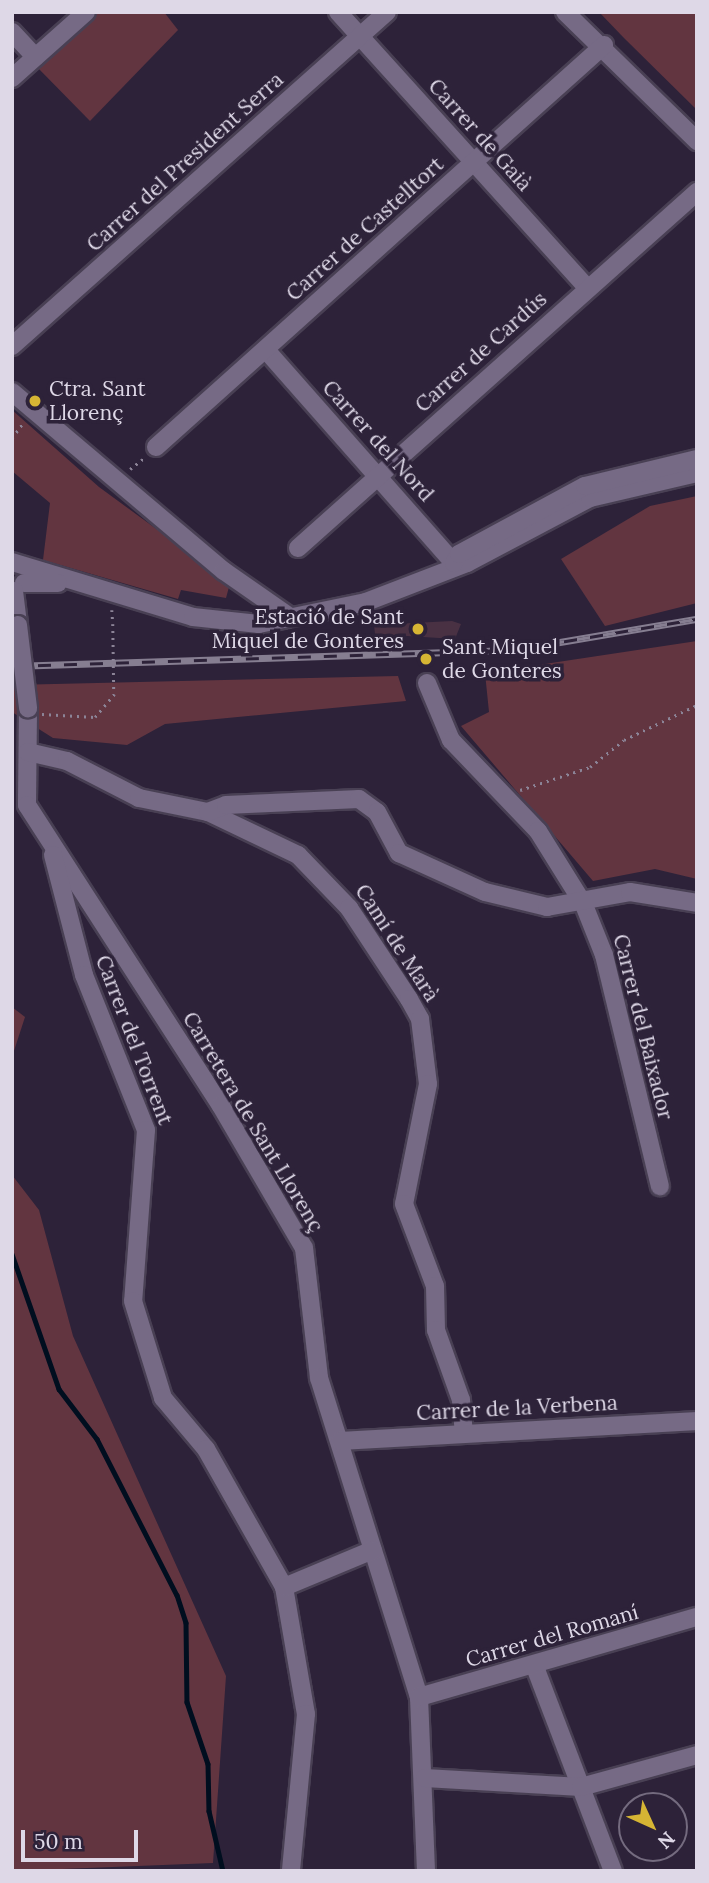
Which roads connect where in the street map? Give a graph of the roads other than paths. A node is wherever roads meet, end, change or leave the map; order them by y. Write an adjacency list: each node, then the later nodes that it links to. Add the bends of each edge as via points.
1 (86, 12): 8 (street)
2 (338, 12): 6 (street, Carrer de Gaià)
3 (387, 12): 6 (street, Carrer del President Serra)
4 (565, 12): 7 (street)
5 (12, 32): 8 (street)
6 (360, 37): 11 (street, Carrer de Gaià); 14 (street, Carrer del President Serra)
7 (604, 45): 10 (street); 11 (street, Carrer de Castelltort)
8 (35, 57): 9 (street)
9 (12, 78)
10 (697, 141)
11 (474, 161): 13 (street, Carrer de Gaià); 15 (street, Carrer de Castelltort)
12 (697, 192): 13 (street, Carrer de Cardús)
13 (587, 288): 20 (street, Carrer de Cardús)
14 (12, 346)
15 (266, 350): 17 (street, Carrer de Castelltort); 20 (street, Carrer del Nord)
16 (12, 392): 24 (street)
17 (156, 447)
18 (697, 459): 22 (street, via 585,486 459,554)
19 (697, 472): 22 (street, via 590,498 467,564)
20 (379, 474): 21 (street, Carrer de Cardús); 22 (street, Carrer del Nord)
21 (298, 548)
22 (454, 563): 24 (street, via 366,602)
23 (17, 579): 24 (street, via 76,583 225,623); 26 (street, Carretera de Sant Llorenç, bridge)
24 (290, 617)
25 (426, 683): 30 (street, Carrer del Baixador, via 451,740 511,799)
26 (28, 752): 27 (street, Camí de Marà, via 67,761 139,798); 28 (street, Carretera de Sant Llorenç, via 27,805)
27 (208, 812): 30 (street, via 226,805 359,799 377,812 409,859 524,903); 33 (street, Camí de Marà, via 317,872 420,1019 426,1109 404,1204 435,1286 436,1330 461,1400)
28 (53, 855): 34 (street, Carretera de Sant Llorenç, via 221,1106 303,1248 310,1335); 36 (street, Carrer del Torrent, via 84,975 146,1130 133,1301 163,1398 206,1449)
29 (697, 903): 30 (street, via 630,892)
30 (584, 905): 31 (street, Carrer del Baixador, via 604,955)
31 (660, 1186)
32 (697, 1421): 33 (street, Carrer de la Verbena)
33 (464, 1433): 34 (street, Carrer de la Verbena)
34 (340, 1441): 35 (street, Carretera de Sant Llorenç)
35 (373, 1550): 36 (street); 39 (street, Carretera de Sant Llorenç)
36 (284, 1587): 43 (street, Carrer del Torrent, via 306,1714)
37 (697, 1616): 38 (street, Carrer del Romaní)
38 (535, 1667): 39 (street, Carrer del Romaní); 42 (street)
39 (419, 1697): 41 (street, Carretera de Sant Llorenç)
40 (697, 1755): 42 (street)
41 (425, 1777): 42 (street); 44 (street, Carretera de Sant Llorenç)
42 (581, 1787): 45 (street)
43 (291, 1871)
44 (426, 1871)
45 (612, 1871)

